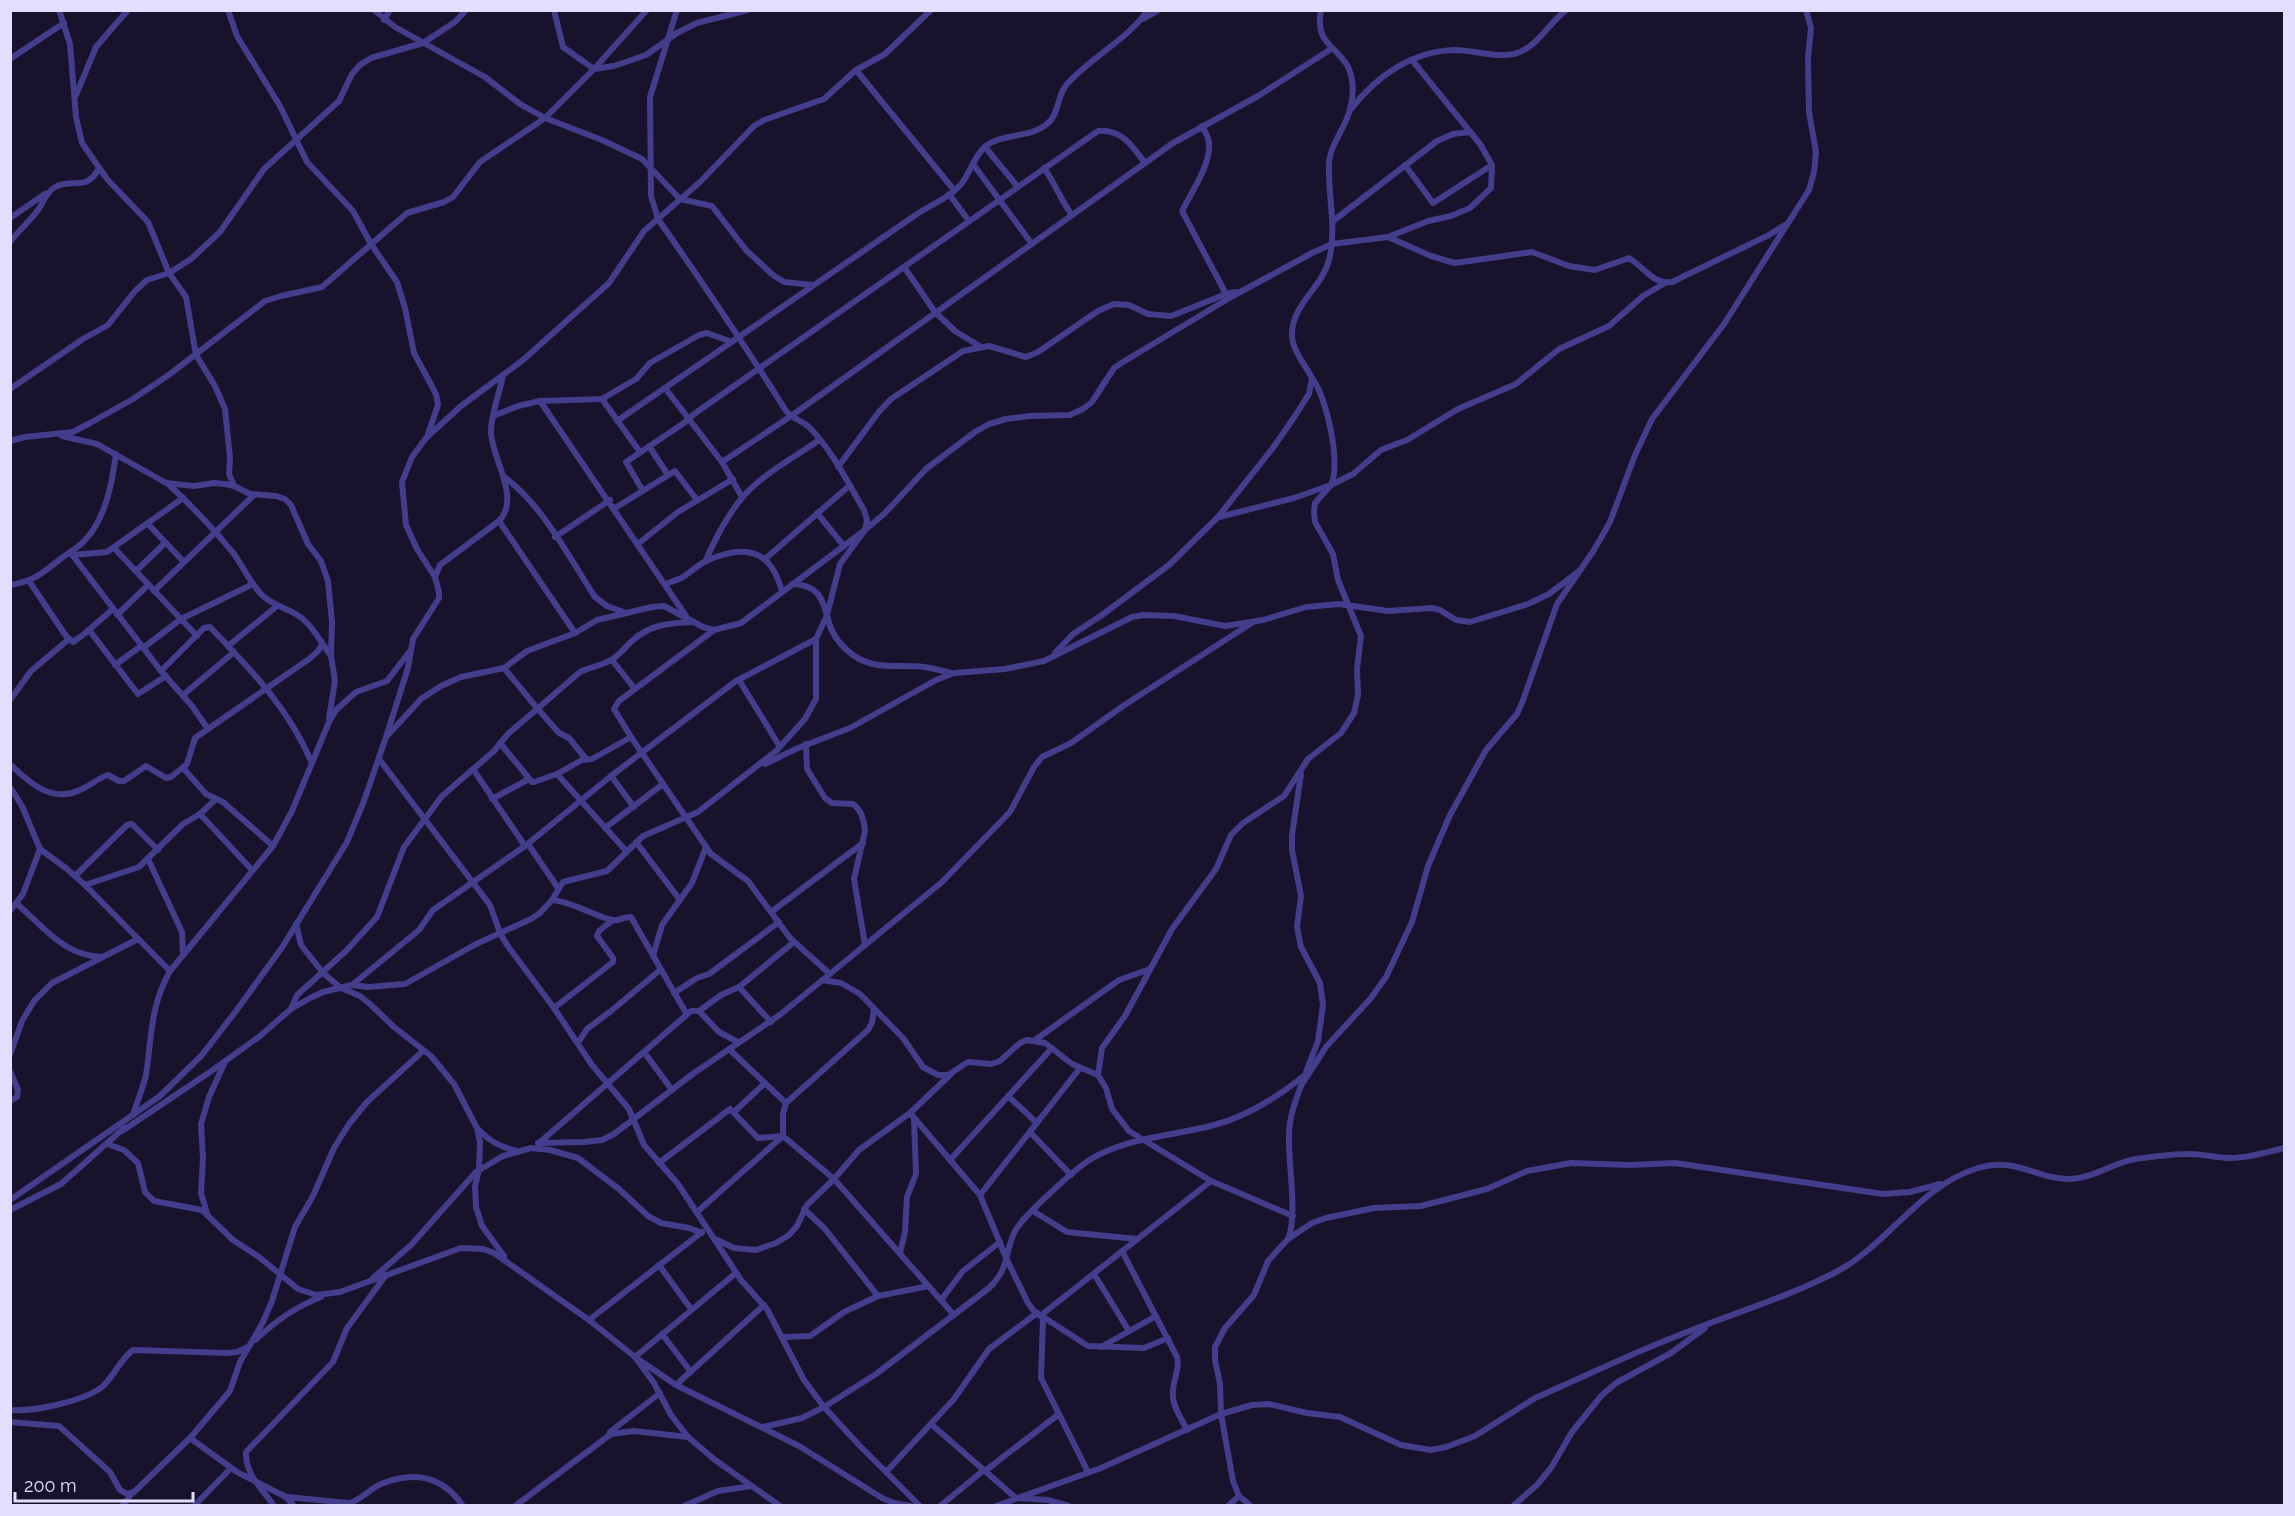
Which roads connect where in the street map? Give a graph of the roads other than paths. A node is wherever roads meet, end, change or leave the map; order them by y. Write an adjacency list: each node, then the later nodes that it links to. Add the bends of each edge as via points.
1 (59, 10): 19 (street)
2 (128, 10): 27 (street, via 96,47)
3 (228, 10): 32 (street, via 237,36 280,106)
4 (374, 10): 17 (street)
5 (390, 10): 17 (street)
6 (466, 10): 21 (street)
7 (554, 10): 25 (street, via 563,47)
8 (647, 10): 25 (street)
9 (677, 10): 20 (street)
10 (748, 10): 20 (street, via 697,22)
11 (931, 10): 26 (street, via 885,54)
12 (1148, 10): 18 (street)
13 (1159, 10): 18 (street)
14 (1321, 10): 22 (street, via 1319,26)
15 (1566, 10): 24 (street, via 1534,42 1515,53 1490,56 1456,50)
16 (1806, 10): 51 (street, via 1811,28 1809,112 1816,152 1809,190)
17 (384, 20): 21 (street)
18 (1140, 21): 33 (street, via 1064,87 1051,121)
19 (64, 23): 23 (street); 27 (street)
20 (669, 40): 25 (street, via 632,61); 40 (street, via 650,98)
21 (423, 43): 29 (street, via 485,77); 32 (street, via 360,65 339,101)
22 (1331, 49): 28 (street, via 1345,62 1351,75); 30 (street)
23 (10, 59)
24 (1412, 60): 28 (street, via 1384,75); 31 (street)
25 (594, 69): 29 (street)
26 (856, 70): 43 (street); 44 (street, via 824,99 754,126)
27 (75, 98): 38 (street, via 82,143)
28 (1350, 110): 50 (street, via 1330,156)
29 (545, 118): 40 (street, via 629,152); 54 (street, via 480,162 453,197 407,213)
30 (1202, 126): 34 (street); 62 (street, via 1209,152 1182,211)
31 (1470, 132): 36 (street, via 1437,141); 37 (street)
32 (295, 140): 54 (street, via 314,170 353,211); 58 (street, via 264,170 220,231 191,260)
33 (985, 147): 35 (street); 41 (street)
34 (1145, 163): 39 (street, via 1122,136 1107,130 1098,131); 46 (street)
35 (973, 164): 43 (street); 45 (street)
36 (1406, 165): 37 (street, via 1433,202); 50 (street)
37 (1492, 165): 52 (street, via 1491,188 1470,208)
38 (99, 168): 42 (street, via 87,182 62,184); 58 (street, via 148,222)
39 (1044, 168): 41 (street); 46 (street)
40 (651, 170): 44 (street); 48 (street, via 651,196)
41 (1017, 187): 45 (street)
42 (48, 192): 47 (street); 53 (street, via 39,209)
43 (952, 192): 49 (street); 60 (street)
44 (680, 199): 48 (street); 60 (street, via 712,206 746,250 773,275 784,282)
45 (999, 200): 49 (street); 55 (street)
46 (1072, 215): 55 (street)
47 (10, 218)
48 (657, 219): 64 (street); 69 (street, via 635,240 609,283)
49 (969, 221): 57 (street)
50 (1333, 221): 56 (street)
51 (1788, 224): 59 (street); 117 (street, via 1724,324 1652,419 1610,522)
52 (1388, 237): 56 (street); 59 (street, via 1455,263 1532,252 1569,266 1595,270 1629,258)
53 (10, 242)
54 (371, 244): 67 (street, via 322,287 265,301); 80 (street, via 397,282 414,353 436,394 438,405)
55 (1032, 244): 63 (street)
56 (1332, 244): 61 (street); 70 (street, via 1329,262 1298,310 1293,325 1292,341)
57 (904, 267): 63 (street); 68 (street)
58 (169, 273): 67 (street, via 189,304); 72 (street, via 147,280 108,325)
59 (1665, 283): 92 (street, via 1643,296 1609,326 1559,349 1516,384 1381,450 1353,474)
60 (813, 285): 64 (street)
61 (1241, 291): 62 (street); 106 (street, via 1114,368 1083,410 1070,415 1006,420 975,432 926,469)
62 (1226, 294): 66 (street, via 1171,316 1114,304 1026,357)
63 (935, 312): 66 (street, via 955,331); 76 (street)
64 (739, 337): 65 (street); 68 (street)
65 (732, 342): 71 (street); 73 (street, via 707,333 699,335 650,363 636,379)
66 (981, 347): 87 (street, via 956,356 891,399)
67 (196, 355): 79 (street, via 133,399 73,432); 93 (street, via 225,410 229,474)
68 (760, 369): 76 (street); 77 (street)
69 (503, 375): 75 (street); 80 (street)
70 (1312, 378): 92 (street, via 1327,415 1334,449 1335,476); 103 (street, via 1309,394 1293,419)
71 (665, 388): 77 (street); 78 (street)
72 (10, 389)
73 (603, 399): 74 (street); 78 (street)
74 (540, 401): 75 (street); 99 (street)
75 (493, 416): 89 (street, via 491,437)
76 (791, 417): 81 (street, via 807,425); 86 (street)
77 (688, 419): 83 (street); 86 (street)
78 (617, 421): 84 (street)
79 (56, 435): 82 (street); 85 (street, via 97,444)
80 (426, 438): 119 (street, via 407,465 401,492 406,525)
81 (819, 440): 87 (street); 97 (street)
82 (10, 441)
83 (649, 446): 84 (street); 88 (street)
84 (640, 452): 95 (street, via 626,463)
85 (116, 454): 91 (street); 113 (street, via 112,482 93,530)
86 (722, 462): 90 (street)
87 (838, 467): 94 (street)
88 (668, 475): 95 (street); 100 (street, via 677,472)
89 (503, 476): 104 (street, via 507,505); 108 (street, via 525,494)
90 (733, 479): 97 (street); 100 (street)
91 (166, 483): 93 (street); 98 (street)
92 (1331, 485): 103 (street); 128 (street, via 1315,503 1315,522 1333,555)
93 (234, 486): 96 (street)
94 (849, 486): 102 (street); 106 (street, via 864,510)
95 (643, 491): 101 (street)
96 (254, 495): 107 (street); 147 (street, via 285,499 321,561 328,581)
97 (742, 497): 116 (street)
98 (183, 498): 105 (street); 107 (street)
99 (610, 500): 101 (street); 108 (street)
100 (696, 500): 110 (street)
101 (615, 508): 110 (street)
102 (817, 513): 111 (street); 114 (street)
103 (1218, 517): 148 (street, via 1169,565 1073,634)
104 (499, 521): 119 (street, via 440,565); 138 (street)
105 (148, 524): 109 (street); 112 (street)
106 (865, 530): 111 (street); 132 (street, via 840,564)
107 (215, 532): 115 (street); 121 (street)
108 (555, 537): 131 (street, via 595,597)
109 (165, 543): 115 (street); 118 (street)
110 (639, 543): 122 (street)
111 (844, 546): 123 (street)
112 (114, 548): 113 (street, via 103,553); 118 (street)
113 (71, 554): 120 (street); 130 (street)
114 (765, 559): 116 (street, via 752,552); 127 (street)
115 (183, 561): 126 (street)
116 (705, 562): 122 (street)
117 (1581, 570): 128 (street, via 1528,604 1470,622 1432,608 1388,611); 251 (street, via 1557,604 1522,703 1486,750 1442,833 1412,922 1386,977 1326,1047)
118 (136, 571): 125 (street)
119 (435, 577): 145 (street, via 439,598 413,639)
120 (29, 581): 124 (street); 140 (street)
121 (253, 584): 129 (street); 133 (street)
122 (665, 584): 134 (street)
123 (791, 584): 127 (street); 132 (street, via 814,590)
124 (10, 585)
125 (148, 585): 126 (street); 130 (street)
126 (154, 591): 133 (street)
127 (782, 592): 137 (street, via 741,623)
128 (1348, 605): 135 (street, via 1306,607); 173 (street, via 1362,636 1354,713 1341,733 1318,748)
129 (277, 606): 142 (street, via 303,619); 143 (street)
130 (115, 612): 136 (street); 144 (street)
131 (626, 613): 134 (street, via 664,606); 138 (street, via 597,621)
132 (827, 615): 141 (street); 153 (street, via 843,648 867,663)
133 (181, 619): 139 (street); 144 (street)
134 (692, 621): 137 (street); 149 (street, via 648,629)
135 (1253, 622): 148 (street, via 1225,626 1174,616 1143,615); 214 (street, via 1071,743 1042,757 1000,824 942,882)
136 (89, 630): 140 (street, via 75,641); 150 (street)
137 (714, 630): 156 (street)
138 (575, 633): 151 (street, via 527,651)
139 (197, 636): 143 (street, via 210,627); 152 (street)
140 (69, 639): 158 (street, via 31,671)
141 (816, 639): 154 (street); 166 (street, via 816,699 805,719)
142 (322, 644): 147 (street); 155 (street, via 309,659)
143 (228, 646): 146 (street)
144 (142, 647): 150 (street); 152 (street)
145 (410, 651): 160 (street, via 387,681 357,692 336,710); 162 (street)
146 (234, 652): 155 (street); 157 (street)
147 (331, 656): 160 (street, via 334,688)
148 (1053, 656): 153 (street, via 1044,662)
149 (612, 660): 156 (street); 159 (street, via 580,672)
150 (116, 665): 152 (street, via 138,694)
151 (504, 668): 159 (street); 162 (street, via 461,677 441,686 421,699)
152 (163, 673): 157 (street)
153 (954, 673): 165 (street, via 850,728)
154 (739, 680): 166 (street); 167 (street)
155 (266, 688): 161 (street); 170 (street, via 290,718)
156 (635, 689): 163 (street, via 614,709)
157 (183, 695): 161 (street)
158 (10, 700)
159 (537, 708): 164 (street); 169 (street)
160 (329, 722): 170 (street)
161 (208, 729): 172 (street, via 195,738)
162 (386, 737): 168 (street)
163 (631, 737): 167 (street); 169 (street)
164 (500, 743): 174 (street); 178 (street)
165 (806, 744): 176 (street); 190 (street, via 807,769 825,798 832,803 852,804 859,811 865,831)
166 (780, 747): 176 (street)
167 (641, 753): 177 (street); 179 (street)
168 (378, 759): 187 (street); 210 (street, via 347,842)
169 (586, 759): 175 (street)
170 (312, 763): 192 (street)
171 (10, 764): 172 (street, via 41,791 52,794 80,791 108,775 124,781 146,766 166,778)
172 (183, 768): 181 (street, via 206,794)
173 (1303, 768): 218 (street, via 1284,796 1232,835 1216,869 1172,929); 248 (street, via 1292,835 1301,896 1297,927 1301,947 1320,984 1323,1005 1318,1041)
174 (473, 769): 182 (street); 187 (street, via 442,796)
175 (557, 774): 178 (street, via 534,782); 183 (street)
176 (748, 774): 186 (street)
177 (611, 776): 183 (street); 184 (street)
178 (529, 779): 182 (street)
179 (663, 784): 184 (street); 186 (street)
180 (11, 790): 194 (street)
181 (216, 799): 185 (street); 192 (street)
182 (492, 799): 191 (street)
183 (581, 801): 188 (street); 191 (street)
184 (633, 807): 188 (street)
185 (200, 814): 195 (street, via 183,824); 198 (street)
186 (687, 818): 189 (street, via 649,832); 193 (street)
187 (424, 820): 200 (street); 221 (street, via 404,847 377,917)
188 (605, 828): 196 (street)
189 (636, 842): 196 (street); 204 (street)
190 (863, 842): 207 (street); 214 (street, via 854,879)
191 (526, 845): 200 (street); 202 (street)
192 (273, 846): 198 (street)
193 (706, 847): 204 (street, via 697,874); 207 (street, via 748,881)
194 (40, 849): 199 (street); 205 (street)
195 (158, 850): 197 (street); 199 (street, via 132,824 127,825)
196 (627, 852): 202 (street, via 607,871 569,880)
197 (148, 859): 201 (street, via 124,874); 215 (street, via 182,932)
198 (252, 870): 215 (street)
199 (75, 876): 201 (street)
200 (472, 882): 211 (street, via 490,905); 224 (street, via 433,910 419,930)
201 (85, 885): 212 (street)
202 (558, 888): 203 (street)
203 (552, 900): 208 (street); 211 (street, via 531,919)
204 (680, 900): 217 (street, via 662,925)
205 (17, 904): 206 (street); 216 (street, via 64,946 86,956)
206 (10, 911)
207 (771, 912): 209 (street)
208 (613, 920): 217 (street, via 631,917); 228 (street, via 597,936 613,962)
209 (778, 922): 213 (street); 227 (street, via 709,974)
210 (296, 924): 221 (street, via 302,945); 258 (street, via 202,1055 160,1096)
211 (500, 933): 224 (street, via 405,984); 228 (street)
212 (138, 939): 216 (street); 220 (street)
213 (794, 942): 222 (street); 225 (street)
214 (865, 945): 222 (street)
215 (183, 955): 220 (street)
216 (106, 957): 235 (street, via 80,967 47,988 34,1001)
217 (652, 957): 219 (street)
218 (1150, 969): 236 (street, via 1119,980); 249 (street, via 1125,1016 1102,1048)
219 (660, 970): 227 (street); 238 (street, via 586,1029)
220 (170, 971): 258 (street, via 153,1010 145,1077)
221 (323, 973): 226 (street); 230 (street, via 297,995)
222 (830, 974): 223 (street)
223 (822, 980): 229 (street, via 850,986); 233 (street)
224 (352, 985): 226 (street)
225 (739, 987): 231 (street); 233 (street)
226 (341, 988): 230 (street, via 323,992); 241 (street, via 360,996)
227 (674, 993): 232 (street)
228 (554, 1008): 238 (street)
229 (874, 1008): 247 (street, via 903,1038 923,1067 938,1075); 256 (street, via 868,1030)
230 (291, 1009): 244 (street)
231 (699, 1011): 232 (street); 237 (street, via 719,1032)
232 (687, 1013): 242 (street)
233 (771, 1022): 237 (street)
234 (10, 1031): 235 (street)
235 (17, 1037): 243 (street)
236 (1035, 1040): 239 (street); 247 (street, via 1020,1043 1000,1061 968,1062)
237 (738, 1042): 240 (street)
238 (578, 1043): 252 (street)
239 (1052, 1048): 245 (street); 254 (street)
240 (729, 1049): 250 (street); 253 (street)
241 (423, 1051): 262 (street, via 441,1065); 299 (street, via 349,1124 295,1227)
242 (644, 1052): 252 (street); 253 (street)
243 (10, 1055)
244 (225, 1060): 263 (street); 285 (street, via 201,1124 201,1193)
245 (1080, 1068): 249 (street); 261 (street)
246 (10, 1071): 255 (street, via 18,1090 17,1097)
247 (953, 1073): 259 (street)
248 (1306, 1074): 251 (street); 266 (street, via 1283,1093 1232,1119)
249 (1098, 1075): 266 (street, via 1117,1118)
250 (765, 1083): 256 (street); 257 (street)
251 (1302, 1084): 286 (street, via 1289,1134)
252 (608, 1085): 260 (street, via 629,1109); 267 (street)
253 (672, 1090): 260 (street)
254 (1008, 1096): 261 (street); 272 (street)
255 (10, 1101)
256 (786, 1102): 265 (street)
257 (734, 1112): 265 (street, via 758,1138); 273 (street, via 728,1109)
258 (133, 1115): 263 (street); 280 (street)
259 (912, 1116): 272 (street); 276 (street, via 865,1144); 293 (street, via 916,1174 907,1197)
260 (633, 1120): 267 (street, via 602,1140); 273 (street, via 644,1145)
261 (1037, 1123): 264 (street)
262 (477, 1128): 271 (street, via 501,1147); 274 (street)
263 (122, 1131): 268 (street)
264 (1030, 1132): 275 (street); 279 (street)
265 (783, 1136): 276 (street); 283 (street)
266 (1144, 1141): 275 (street, via 1105,1152); 277 (street)
267 (538, 1143): 269 (street)
268 (107, 1144): 282 (street, via 61,1184); 285 (street, via 124,1150 138,1163 145,1192 154,1201)
269 (531, 1148): 271 (street); 287 (street, via 578,1158 661,1223)
270 (2284, 1148): 278 (street, via 2240,1158 2186,1154 2137,1159 2071,1179 1990,1165)
271 (518, 1151): 274 (street)
272 (950, 1160): 279 (street)
273 (659, 1163): 283 (street)
274 (479, 1170): 295 (street, via 476,1208 482,1226); 301 (street, via 411,1245)
275 (1071, 1175): 284 (street)
276 (834, 1179): 281 (street); 293 (street)
277 (1211, 1181): 286 (street); 289 (street)
278 (1943, 1184): 290 (street, via 1883,1194 1675,1163 1563,1163 1421,1206 1382,1207 1326,1218); 312 (street, via 1844,1267 1775,1300)
279 (980, 1195): 291 (street)
280 (10, 1200)
281 (804, 1209): 288 (street, via 789,1235 767,1247 743,1250); 304 (street, via 825,1229)
282 (10, 1210)
283 (697, 1212): 287 (street)
284 (1033, 1212): 289 (street, via 1067,1232); 294 (street, via 1015,1232)
285 (207, 1213): 299 (street, via 233,1240)
286 (1293, 1216): 290 (street)
287 (705, 1231): 288 (street); 296 (street)
288 (714, 1239): 297 (street)
289 (1137, 1239): 292 (street)
290 (1288, 1239): 326 (street, via 1268,1261 1254,1295 1217,1341)
291 (1000, 1242): 294 (street); 305 (street, via 963,1271)
292 (1122, 1251): 298 (street); 310 (street)
293 (900, 1253): 302 (street)
294 (1007, 1260): 308 (street, via 999,1278); 309 (street, via 1028,1303)
295 (508, 1261): 300 (street, via 483,1249 461,1248); 311 (street)
296 (659, 1265): 307 (street); 311 (street)
297 (736, 1273): 306 (street); 307 (street)
298 (1094, 1274): 309 (street); 313 (street)
299 (280, 1275): 303 (street, via 307,1294); 317 (street, via 263,1322)
300 (386, 1275): 301 (street); 338 (street, via 347,1328 333,1362 246,1452 248,1471)
301 (371, 1281): 303 (street)
302 (929, 1286): 304 (street); 305 (street)
303 (326, 1295): 317 (street, via 278,1320)
304 (878, 1296): 315 (street, via 844,1312 810,1336)
305 (941, 1300): 308 (street)
306 (764, 1305): 315 (street); 320 (street)
307 (691, 1309): 314 (street)
308 (954, 1315): 323 (street, via 876,1374)
309 (1040, 1316): 318 (street, via 1082,1343); 325 (street, via 1041,1378); 328 (street, via 989,1348 967,1384)
310 (1156, 1316): 313 (street); 316 (street)
311 (589, 1320): 319 (street)
312 (1710, 1324): 326 (street, via 1522,1404 1491,1428 1446,1447 1416,1449 1340,1417 1269,1404); 360 (street, via 1601,1396 1572,1432 1551,1468)
313 (1129, 1331): 318 (street)
314 (662, 1334): 319 (street); 320 (street)
315 (783, 1337): 323 (street, via 804,1380)
316 (1168, 1338): 318 (street, via 1144,1348); 330 (street, via 1179,1364 1173,1399)
317 (249, 1346): 324 (street, via 227,1353 133,1350 102,1387 45,1408); 333 (street, via 230,1391)
318 (1101, 1348)
319 (635, 1357): 321 (street); 322 (street)
320 (691, 1372): 321 (street)
321 (676, 1385): 329 (street)
322 (660, 1393): 331 (street); 332 (street)
323 (824, 1407): 329 (street, via 802,1418); 336 (street)
324 (10, 1410)
325 (1059, 1414): 335 (street); 337 (street)
326 (1221, 1414): 330 (street); 341 (street)
327 (10, 1422): 340 (street, via 59,1426 110,1472 120,1490)
328 (931, 1424): 335 (street); 336 (street)
329 (763, 1427): 352 (street, via 882,1498)
330 (1187, 1430): 337 (street)
331 (605, 1436): 332 (street, via 634,1431); 349 (street)
332 (688, 1437): 339 (street)
333 (190, 1438): 334 (street); 340 (street)
334 (231, 1468): 338 (street); 345 (street)
335 (985, 1471): 343 (street); 354 (street)
336 (886, 1472): 353 (street)
337 (1088, 1472): 343 (street)
338 (255, 1481): 342 (street); 346 (street)
339 (752, 1486): 350 (street, via 718,1491); 351 (street)
340 (133, 1492): 344 (street)
341 (1239, 1496): 358 (street); 359 (street)
342 (286, 1497): 347 (street); 348 (street, via 349,1503 380,1485 415,1477 440,1483 453,1491)
343 (1013, 1499): 355 (street); 356 (street); 357 (street, via 1048,1500)
344 (122, 1506)
345 (194, 1506)
346 (274, 1506)
347 (294, 1506)
348 (463, 1506)
349 (515, 1506)
350 (684, 1506)
351 (780, 1506)
352 (911, 1506)
353 (920, 1506)
354 (940, 1506)
355 (996, 1506)
356 (1003, 1506)
357 (1069, 1506)
358 (1228, 1506)
359 (1251, 1506)
360 (1513, 1506)

